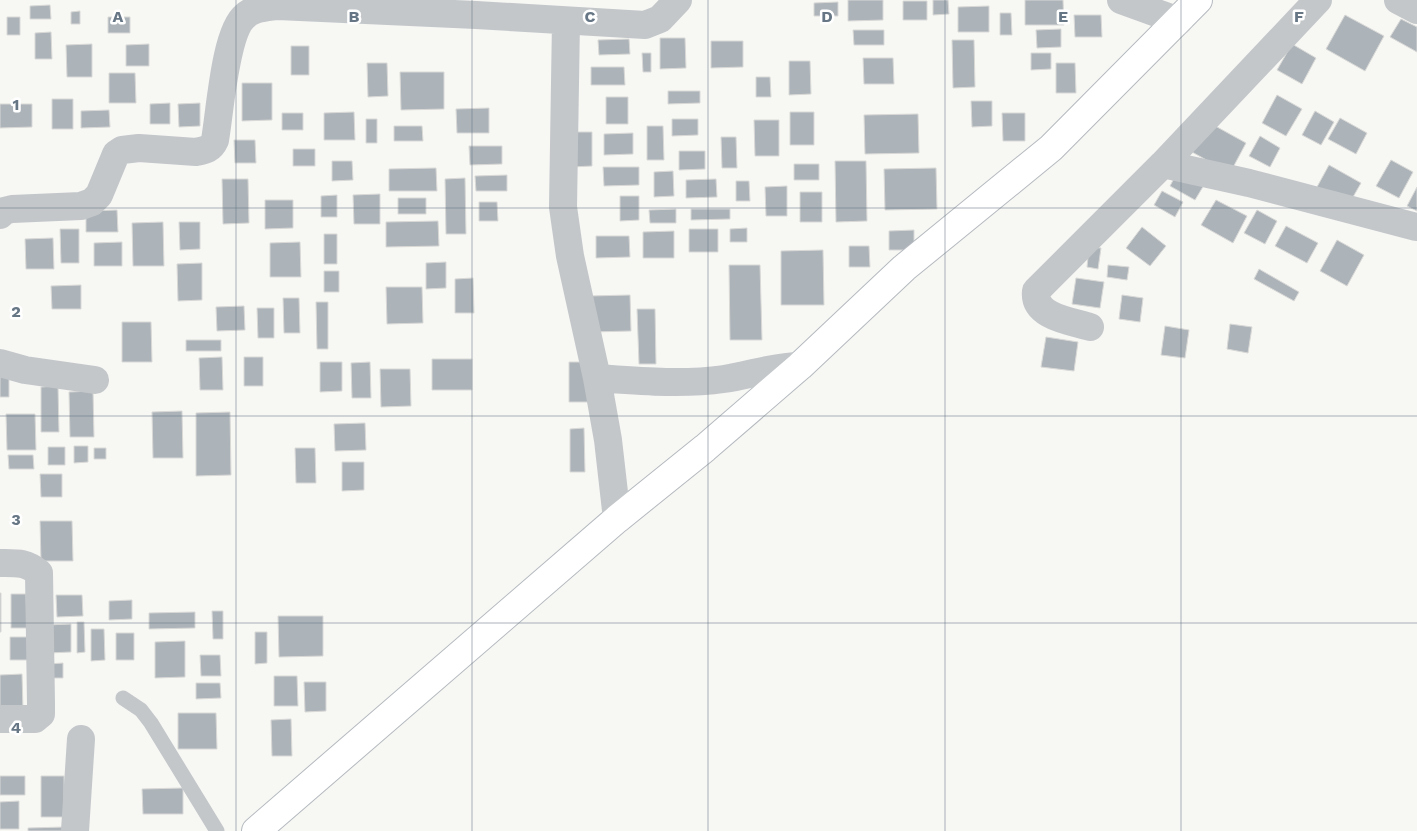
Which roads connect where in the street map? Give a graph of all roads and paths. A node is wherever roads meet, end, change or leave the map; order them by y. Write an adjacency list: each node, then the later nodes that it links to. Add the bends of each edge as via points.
1 (678, 0): 8 (street, via 660,19 645,25)
2 (1121, 0): 7 (street)
3 (1198, 0): 7 (main road)
4 (1318, 0): 9 (street)
5 (1398, 0): 6 (street)
6 (1417, 10)
7 (1179, 20): 14 (main road, via 1051,148 904,268)
8 (566, 21): 10 (street, via 278,6 260,8 245,15 232,38 212,147 196,152 122,150 116,154 99,195 92,202 81,206 12,209); 15 (street, via 563,207 570,256)
9 (1163, 164): 11 (street, via 1249,182); 12 (street, via 1036,291 1038,305 1045,312)
10 (0, 215)
11 (1416, 227)
12 (1090, 327)
13 (0, 363): 16 (street)
14 (800, 366): 15 (street, via 693,382); 17 (main road)
15 (597, 378): 17 (street)
16 (95, 380)
17 (617, 520): 24 (main road)
18 (0, 563): 20 (street, via 30,566 40,573 42,704 42,714 35,720)
19 (123, 698): 23 (lane, via 151,723)
20 (0, 719)
21 (81, 739): 22 (street)
22 (75, 831)
23 (217, 831)
24 (256, 831)

